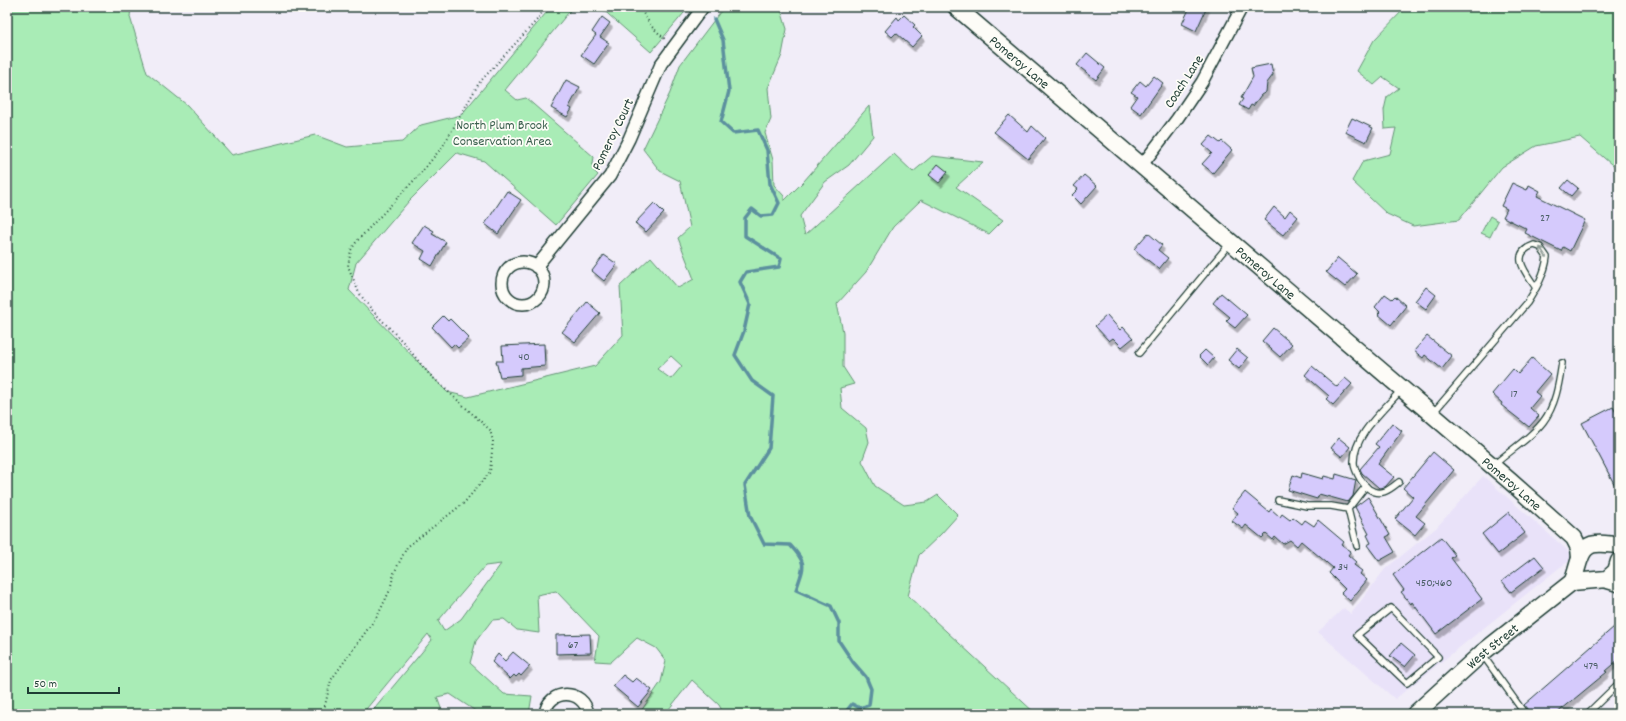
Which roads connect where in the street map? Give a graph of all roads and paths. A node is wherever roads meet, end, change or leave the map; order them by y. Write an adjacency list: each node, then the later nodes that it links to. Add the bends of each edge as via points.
1 (546, 7): 31 (path, via 479,83 443,146 351,250 348,266 359,293 429,374 490,430 493,441 490,472 464,503 407,547 378,615 331,680)
2 (639, 7): 6 (path, via 652,27)
3 (703, 7): 6 (street, Pomeroy Court)
4 (956, 7): 7 (street, Pomeroy Lane)
5 (1242, 7): 7 (street, Coach Lane, via 1202,82)
6 (672, 46): 9 (street, Pomeroy Court, via 657,70 610,176)
7 (1142, 165): 8 (street, Pomeroy Lane)
8 (1231, 242): 11 (lane); 13 (street, Pomeroy Lane)
9 (536, 267)
10 (1536, 288): 10 (lane, one-way to 10, via 1546,269 1547,257 1540,247 1534,245 1524,251 1520,257 1520,264); 14 (lane, via 1527,303)
11 (1139, 353)
12 (1562, 363): 15 (lane, via 1556,395 1544,421)
13 (1403, 388): 14 (street, Pomeroy Lane); 17 (lane, via 1362,435 1356,450 1353,464)
14 (1433, 414): 15 (street, Pomeroy Lane)
15 (1493, 466): 20 (street, Pomeroy Lane)
16 (1399, 482): 17 (lane, via 1381,493)
17 (1366, 486): 19 (lane)
18 (1278, 500): 19 (lane, via 1307,506)
19 (1348, 509): 22 (lane)
20 (1574, 538): 21 (street, Pomeroy Lane); 23 (street, via 1579,548)
21 (1607, 544): 23 (street, West Street, via 1587,547); 24 (street, via 1615,553)
22 (1357, 546)
23 (1580, 560): 25 (street, via 1584,574); 26 (street, West Street)
24 (1618, 566): 25 (street, via 1612,576)
25 (1598, 581): 26 (street); 27 (street)
26 (1572, 582): 28 (street, West Street)
27 (1619, 586)
28 (1482, 653): 34 (street, West Street); 35 (lane)
29 (1438, 657): 29 (lane, via 1407,683 1357,635 1391,608)
30 (1619, 683): 36 (lane)
31 (323, 714)
32 (545, 714): 33 (street, via 550,701 566,694 582,700)
33 (588, 714)
34 (1415, 714)
35 (1525, 714)
36 (1587, 714)

